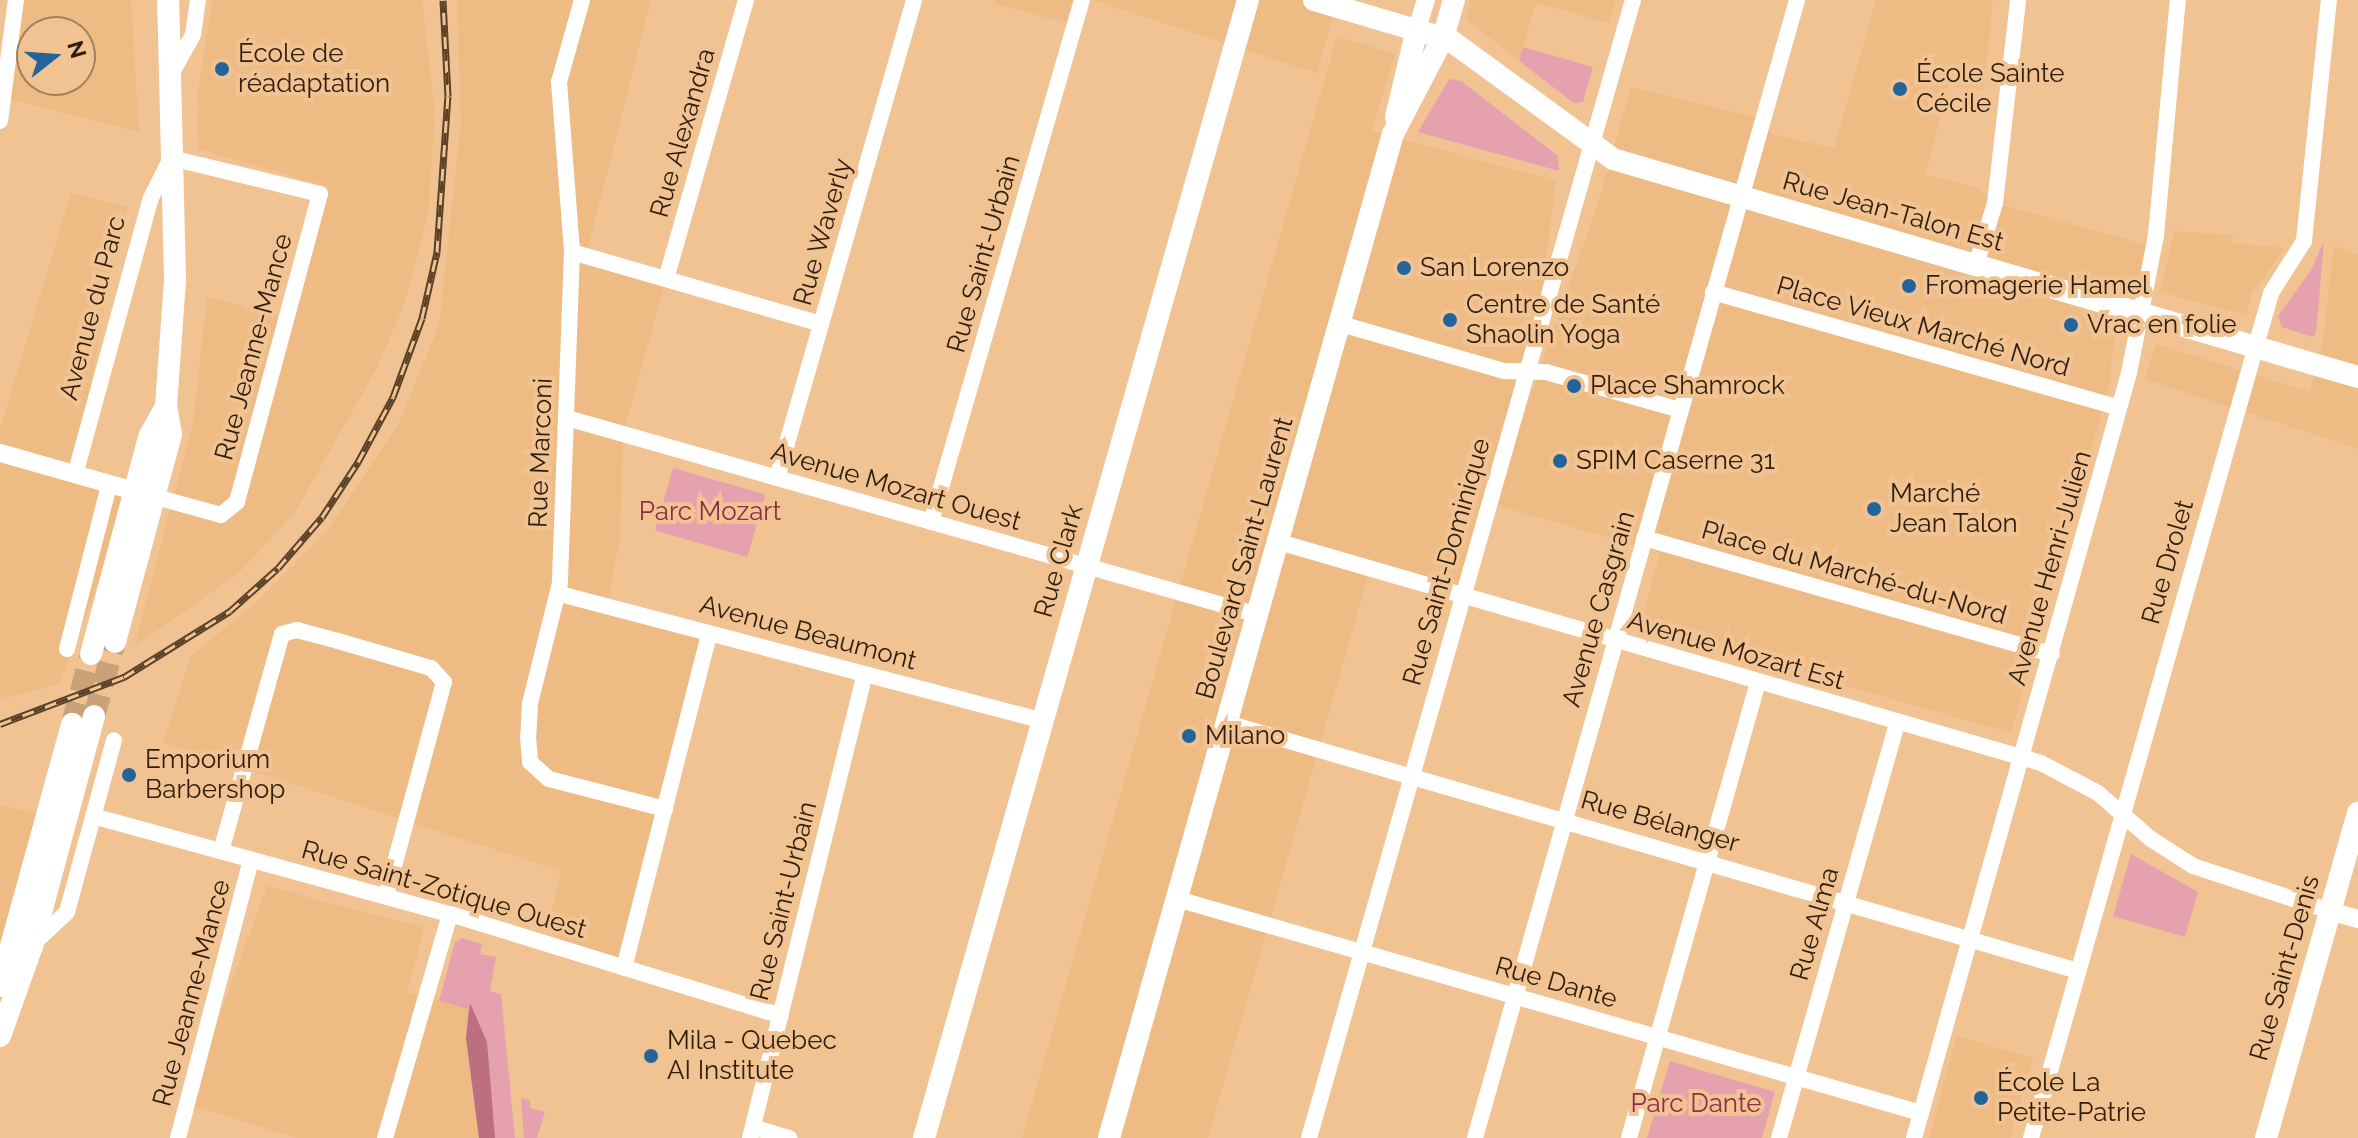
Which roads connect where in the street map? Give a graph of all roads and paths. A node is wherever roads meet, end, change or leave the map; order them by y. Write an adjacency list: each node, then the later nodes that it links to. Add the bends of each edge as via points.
1 (16, 0): 20 (street)
2 (198, 0): 19 (street, via 193,35)
3 (582, 0): 25 (street, Rue Marconi, via 559,82)
4 (746, 0): 27 (street, Rue Alexandra)
5 (914, 0): 30 (street, Rue Waverly)
6 (1082, 0): 43 (street, Rue Saint-Urbain)
7 (1248, 0): 46 (main road, Rue Clark)
8 (1314, 0): 17 (main road, Rue Jean-Talon Est)
9 (1426, 0): 17 (street)
10 (1454, 0): 18 (main road, Boulevard Saint-Laurent)
11 (1633, 0): 22 (street, Rue Saint-Dominique)
12 (1797, 0): 24 (street, Avenue Casgrain)
13 (2018, 0): 26 (street, via 1995,203)
14 (2178, 0): 29 (street, Avenue Henri-Julien, via 2154,247)
15 (2329, 0): 32 (street, Rue Drolet, via 2306,233 2273,288)
16 (165, 5): 19 (main road, Avenue du Parc)
17 (1417, 29): 18 (main road, Rue Jean-Talon Est); 21 (main road)
18 (1443, 38): 21 (main road, Boulevard Saint-Laurent); 22 (main road, Rue Jean-Talon Est)
19 (169, 78): 23 (main road, Avenue du Parc)
20 (0, 121)
21 (1393, 134): 31 (main road, Boulevard Saint-Laurent)
22 (1590, 146): 24 (main road, Rue Jean-Talon Est, via 1613,159); 33 (street, Rue Saint-Dominique)
23 (171, 158): 39 (street, Avenue du Parc, via 151,198); 42 (main road, Avenue du Parc, via 176,310 166,406 149,437); 42 (street, Rue Jeanne-Mance, via 320,194 231,512 221,515)
24 (1740, 196): 26 (main road, Rue Jean-Talon Est); 28 (street, Avenue Casgrain)
25 (572, 252): 27 (street); 37 (street, Rue Marconi)
26 (1976, 265): 29 (main road, Rue Jean-Talon Est)
27 (666, 279): 30 (street)
28 (1713, 292): 35 (street, Place Vieux Marché Nord); 36 (street, Avenue Casgrain)
29 (2140, 313): 32 (main road, Rue Jean-Talon Est); 35 (street, Avenue Henri-Julien)
30 (821, 324): 40 (street, Rue Waverly)
31 (1341, 324): 33 (street, via 1504,371); 45 (main road, Boulevard Saint-Laurent)
32 (2256, 347): 34 (main road, Rue Jean-Talon Est); 68 (street, Rue Drolet)
33 (1526, 372): 36 (street, via 1546,372); 48 (street, Rue Saint-Dominique)
34 (2358, 377)
35 (2119, 408): 55 (street, Avenue Henri-Julien)
36 (1680, 410): 44 (street, Avenue Casgrain)
37 (567, 418): 40 (street, Avenue Mozart Ouest); 47 (street, Rue Marconi)
38 (0, 453): 39 (street)
39 (75, 475): 41 (street)
40 (777, 478): 43 (street, Avenue Mozart Ouest)
41 (109, 485): 42 (street); 53 (street)
42 (145, 494): 52 (main road, Avenue du Parc); 54 (main road, Avenue du Parc)
43 (931, 522): 46 (street, Avenue Mozart Ouest)
44 (1644, 538): 51 (street, Avenue Casgrain); 55 (street, Place du Marché-du-Nord)
45 (1279, 542): 48 (street, Avenue Mozart Est); 49 (main road, Boulevard Saint-Laurent)
46 (1087, 566): 49 (street, Avenue Mozart Ouest); 59 (main road, Rue Clark)
47 (560, 594): 50 (street, Avenue Beaumont); 66 (street, Rue Marconi, via 530,703 530,762 549,779)
48 (1463, 596): 51 (street, Avenue Mozart Est); 65 (street, Rue Saint-Dominique)
49 (1258, 615): 60 (main road, Boulevard Saint-Laurent)
50 (709, 634): 56 (street, Avenue Beaumont); 66 (street)
51 (1615, 640): 57 (street, Avenue Mozart Est); 70 (street, Avenue Casgrain)
52 (115, 642)
53 (67, 649)
54 (91, 654)
55 (2052, 654): 64 (street, Avenue Henri-Julien)
56 (865, 675): 59 (street, Avenue Beaumont); 87 (street, Rue Saint-Urbain)
57 (1758, 682): 61 (street, Avenue Mozart Est); 73 (street)
58 (94, 716): 81 (main road)
59 (1043, 721): 96 (main road, Rue Clark)
60 (1227, 723): 65 (street, Rue Bélanger); 75 (main road, Boulevard Saint-Laurent)
61 (1897, 723): 64 (street, Avenue Mozart Est); 76 (street, Rue Alma)
62 (72, 724): 85 (main road)
63 (114, 740): 69 (street)
64 (2022, 757): 68 (street, Avenue Mozart Est, via 2081,782); 80 (street, Avenue Henri-Julien)
65 (1412, 777): 70 (street, Rue Bélanger); 82 (street, Rue Saint-Dominique)
66 (665, 809): 83 (street)
67 (2358, 813): 77 (main road, Rue Saint-Denis)
68 (2123, 814): 77 (street, via 2159,845 2211,875); 84 (street, Rue Drolet)
69 (93, 816): 71 (street, Rue Saint-Zotique Ouest); 81 (street, via 67,912)
70 (1564, 821): 73 (street, Rue Bélanger); 86 (street, Avenue Casgrain)
71 (221, 851): 72 (street, Rue Saint-Zotique Ouest); 74 (street, Rue Jeanne-Mance, via 279,640 287,631 405,660 443,675 444,689)
72 (251, 860): 74 (street, Rue Saint-Zotique Ouest); 93 (street, Rue Jeanne-Mance)
73 (1707, 863): 76 (street, Rue Bélanger); 89 (street)
74 (386, 896): 78 (street, Rue Saint-Zotique Ouest)
75 (1177, 899): 82 (street, Rue Dante); 97 (main road, Boulevard Saint-Laurent)
76 (1846, 904): 80 (street, Rue Bélanger); 90 (street, Rue Alma)
77 (2330, 911): 79 (street); 104 (main road, Rue Saint-Denis)
78 (450, 914): 83 (street, Rue Saint-Zotique Ouest); 94 (street)
79 (2358, 919)
80 (1970, 940): 84 (street, Rue Bélanger); 91 (street, Avenue Henri-Julien)
81 (32, 946): 88 (main road)
82 (1361, 951): 86 (street, Rue Dante); 98 (street, Rue Saint-Dominique)
83 (624, 968): 87 (street, Rue Saint-Zotique Ouest)
84 (2078, 971): 103 (street, Rue Drolet)
85 (0, 986)
86 (1515, 996): 89 (street, Rue Dante); 99 (street, Avenue Casgrain)
87 (781, 1016): 92 (street, Rue Saint-Urbain)
88 (0, 1036)
89 (1657, 1037): 90 (street, Rue Dante); 100 (street)
90 (1796, 1078): 91 (street, Rue Dante); 101 (street, Rue Alma)
91 (1921, 1113): 102 (street, Avenue Henri-Julien)
92 (752, 1132): 95 (street)
93 (178, 1138)
94 (385, 1138)
95 (789, 1138)
96 (924, 1138)
97 (1109, 1138)
98 (1309, 1138)
99 (1475, 1138)
100 (1629, 1138)
101 (1779, 1138)
102 (1914, 1138)
103 (2031, 1138)
104 (2266, 1138)

